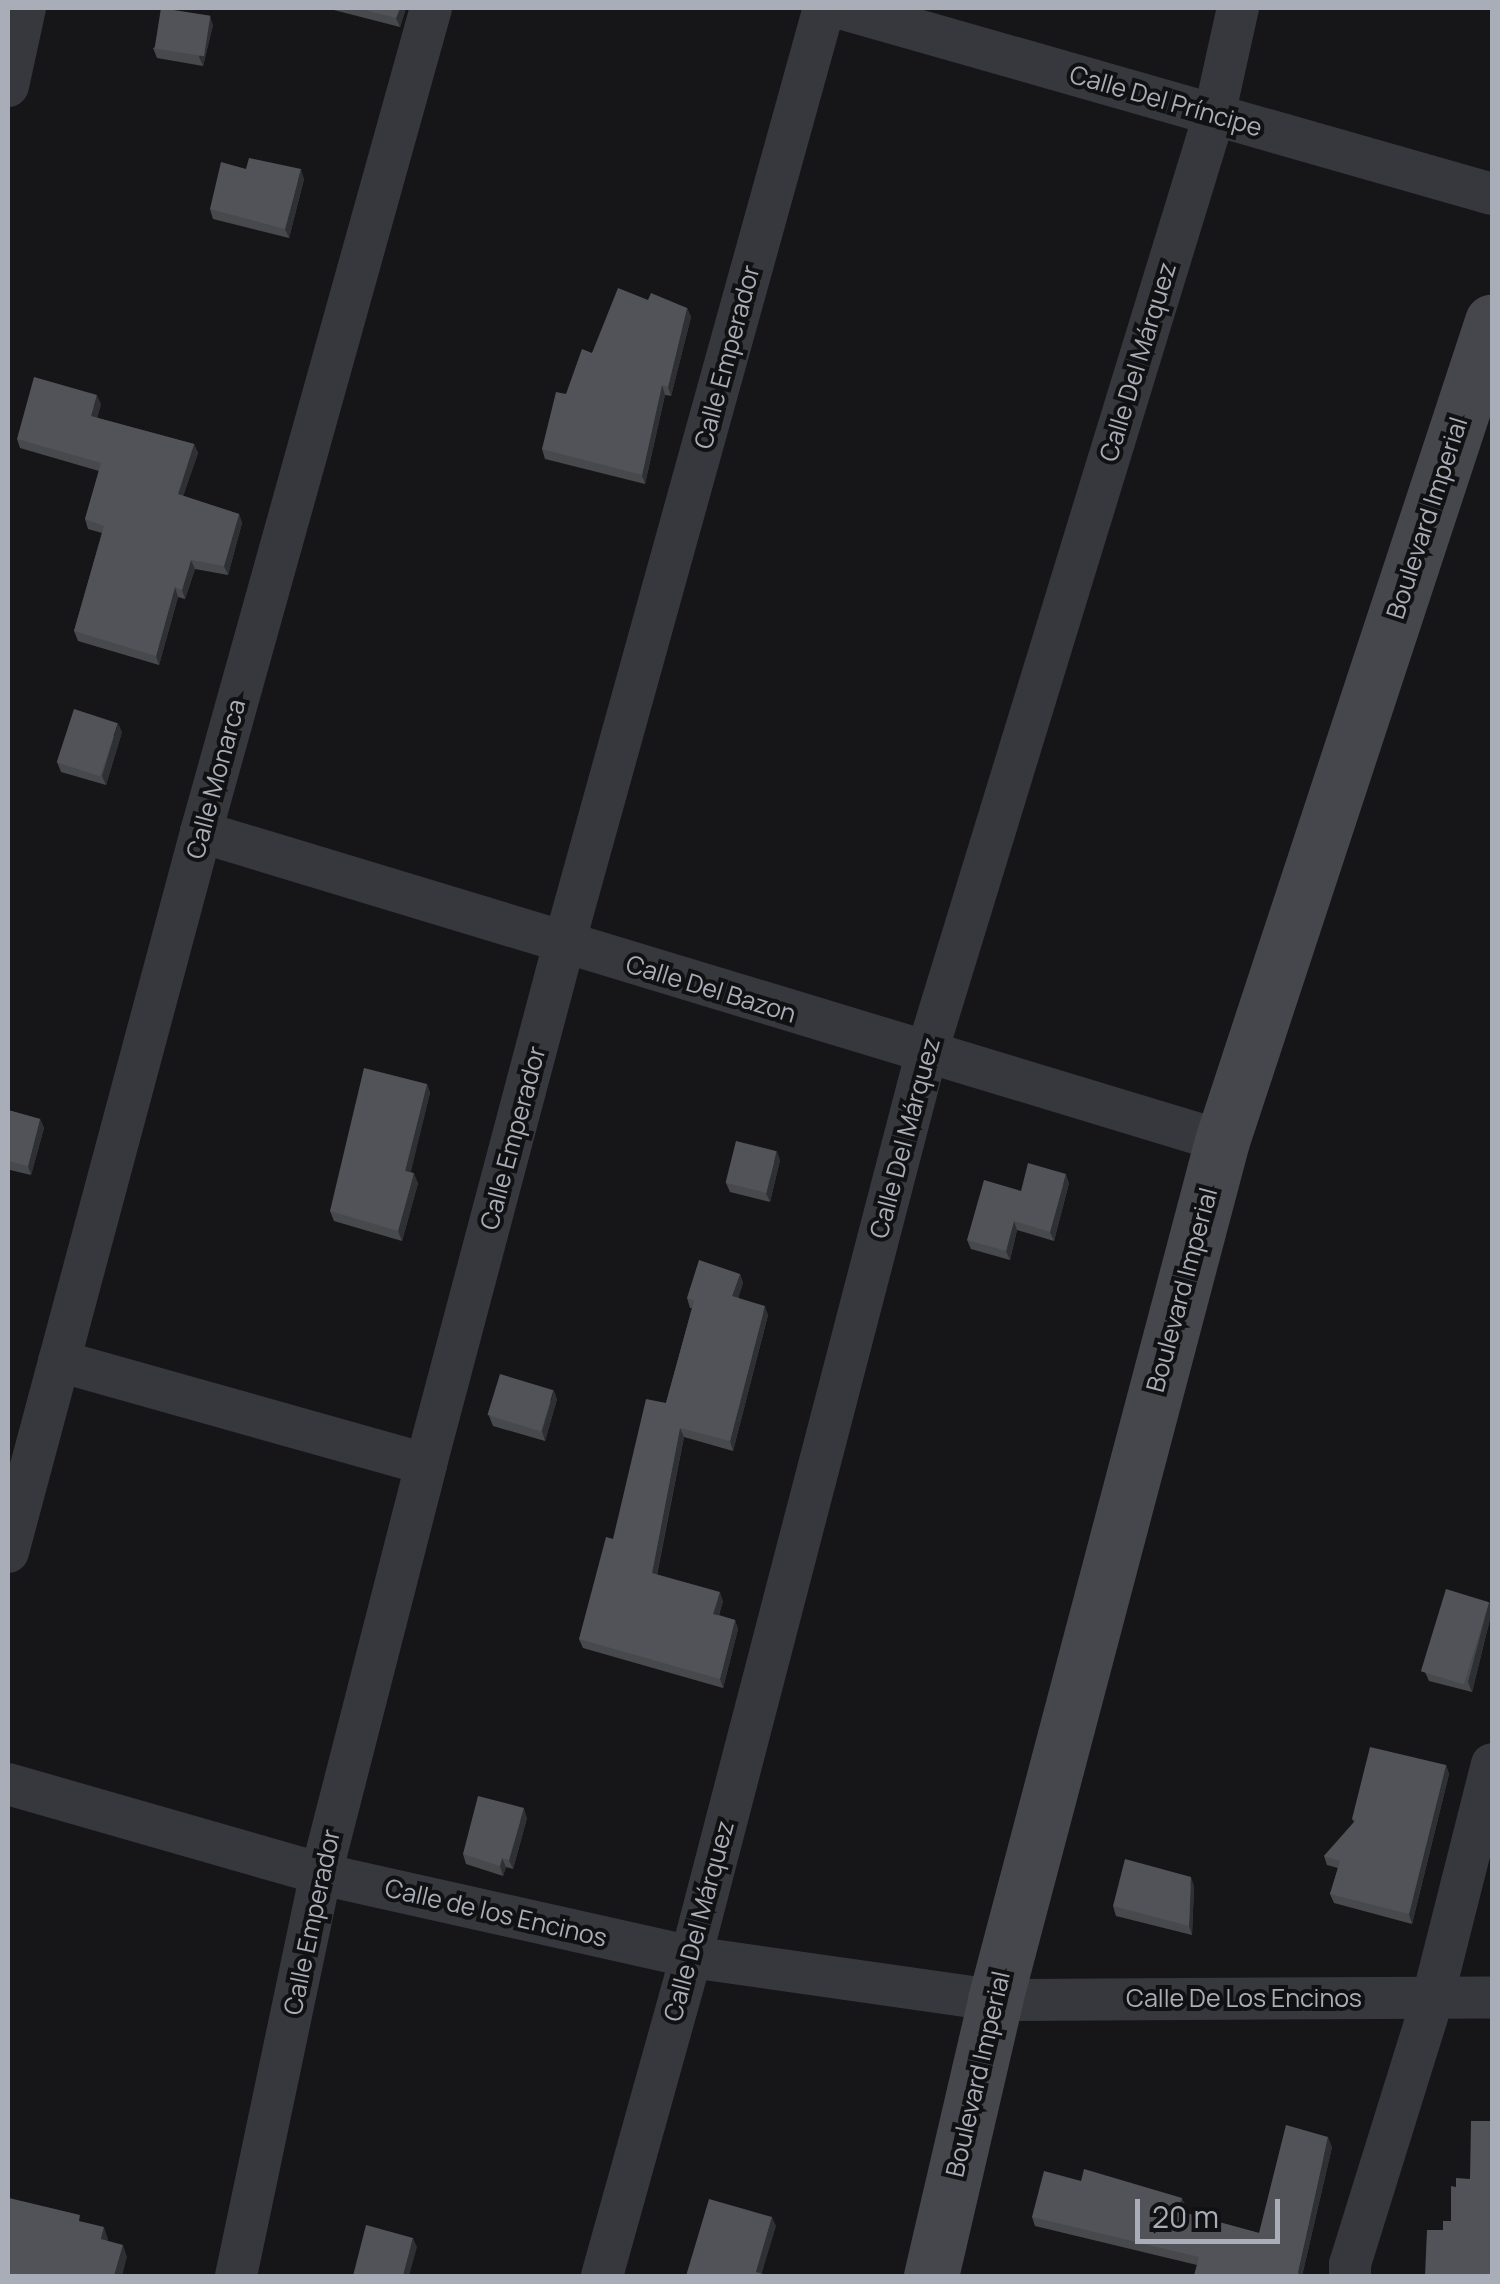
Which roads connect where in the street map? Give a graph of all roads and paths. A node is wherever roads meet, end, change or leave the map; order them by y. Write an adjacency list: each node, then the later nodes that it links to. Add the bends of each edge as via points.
1 (25, 8): 6 (street)
2 (431, 8): 10 (street, Calle Monarca)
3 (824, 8): 11 (street, Calle Emperador)
4 (840, 8): 7 (street, Calle Del Príncipe)
5 (1238, 8): 7 (street, Calle Del Márquez)
6 (8, 86)
7 (1214, 116): 8 (street, Calle Del Príncipe); 12 (street, Calle Del Márquez)
8 (1492, 194)
9 (1492, 321): 13 (street, Boulevard Imperial)
10 (201, 832): 11 (street, Calle Del Bazon); 14 (street, Calle Monarca)
11 (564, 944): 12 (street, Calle Del Bazon); 15 (street, Calle Emperador)
12 (926, 1055): 13 (street, Calle Del Bazon); 20 (street, Calle Del Márquez)
13 (1222, 1141): 23 (street, Boulevard Imperial)
14 (59, 1362): 15 (street); 16 (street, Calle Monarca)
15 (426, 1464): 19 (street, Calle Emperador)
16 (8, 1552)
17 (1492, 1764): 21 (street)
18 (8, 1784): 19 (street, Calle de los Encinos)
19 (321, 1874): 20 (street, Calle de los Encinos); 24 (street, Calle Emperador)
20 (691, 1957): 23 (street, Calle de los Encinos); 25 (street, Calle Del Márquez)
21 (1433, 1997): 22 (street, Calle De Los Encinos); 23 (street, Calle De Los Encinos); 27 (street)
22 (1492, 1997)
23 (995, 2000): 26 (street, Boulevard Imperial)
24 (236, 2276)
25 (602, 2276)
26 (931, 2276)
27 (1350, 2276)

